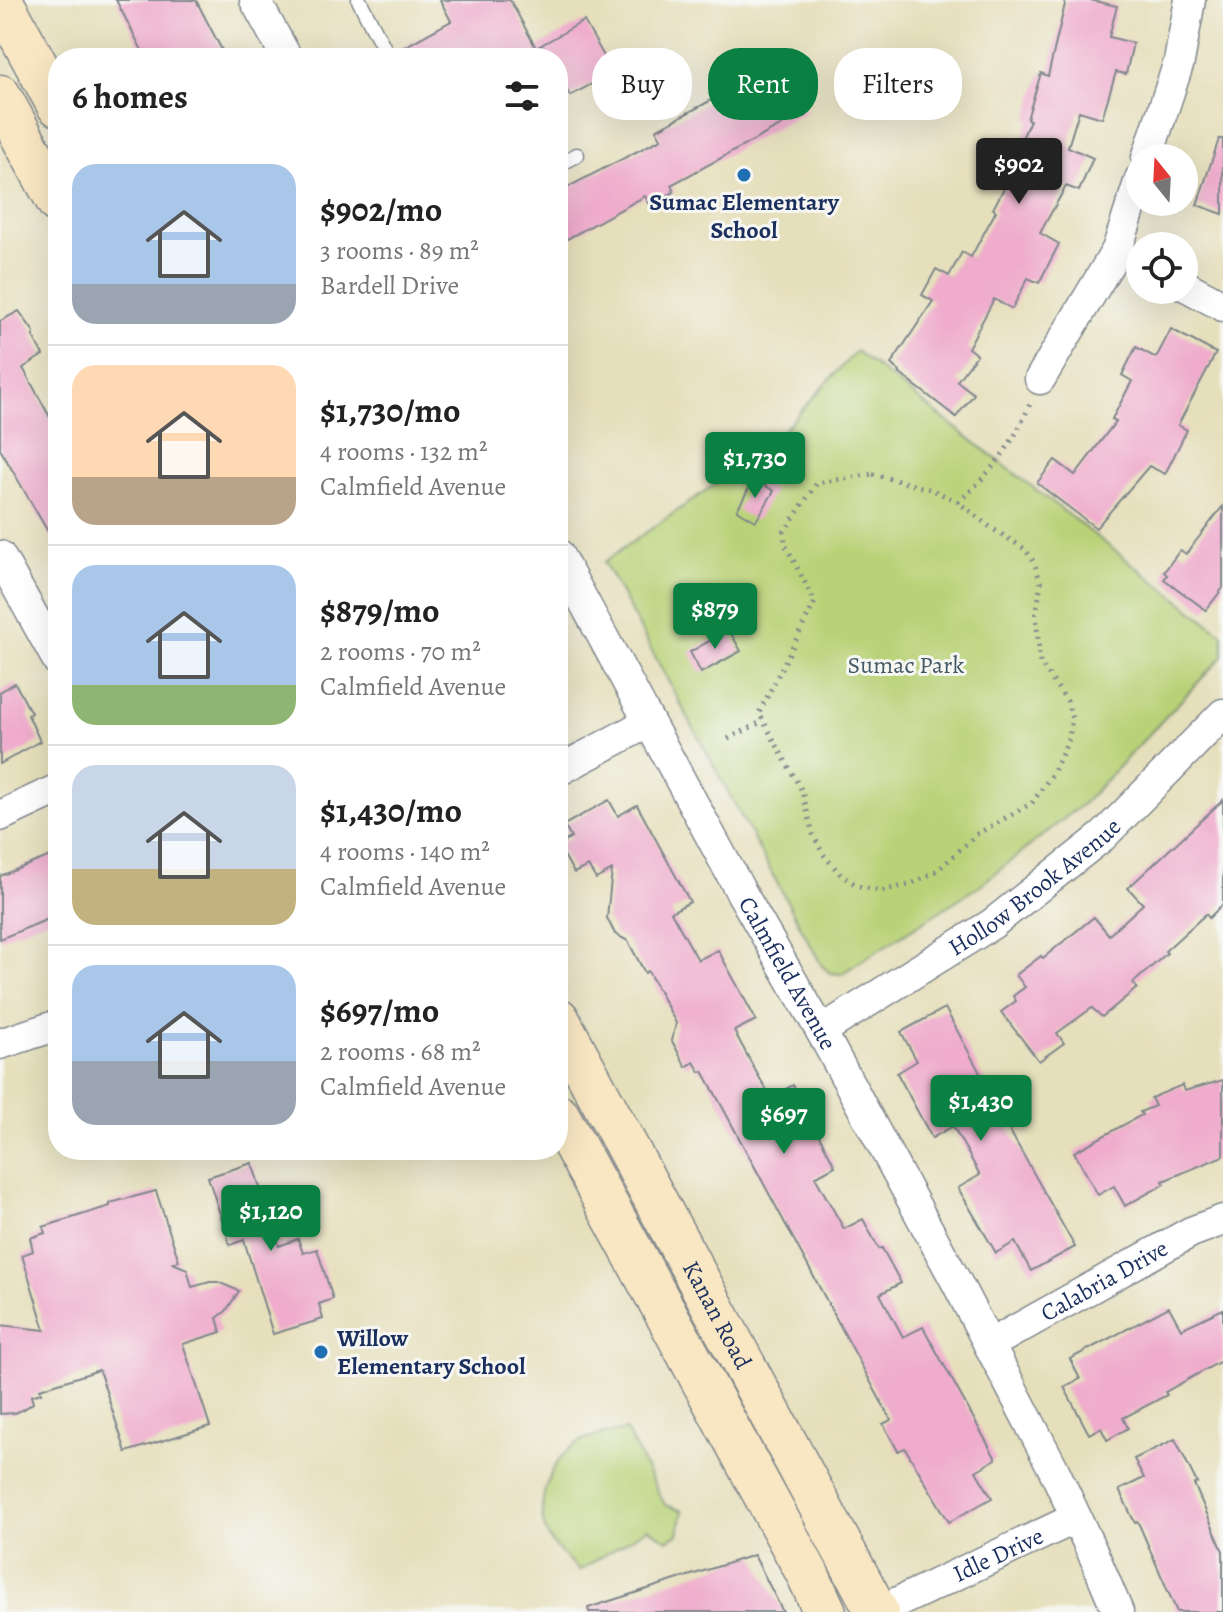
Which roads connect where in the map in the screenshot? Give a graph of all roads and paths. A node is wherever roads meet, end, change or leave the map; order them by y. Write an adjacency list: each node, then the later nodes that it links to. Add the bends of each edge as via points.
1 (1, 0): 7 (main road)
2 (255, 0): 5 (street)
3 (359, 0): 6 (lane)
4 (1190, 0): 9 (street, via 1179,62)
5 (281, 48)
6 (384, 48)
7 (48, 87)
8 (0, 96): 12 (main road)
9 (1152, 144)
10 (577, 155): 11 (lane)
11 (568, 160)
12 (48, 184)
13 (1126, 259): 16 (street)
14 (1198, 293): 15 (street)
15 (1223, 306)
16 (1040, 379): 17 (path, via 1022,425 986,477)
17 (958, 502): 22 (path, via 873,474 817,483 784,532 815,602 759,713); 22 (path, via 1025,549 1041,583 1036,614 1040,663 1067,701 1072,719 1053,773 1032,803 977,834 938,870 909,885 880,891 858,886 823,854 802,791)
18 (0, 556): 20 (street)
19 (568, 572): 23 (street, Calmfield Avenue)
20 (48, 643)
21 (1223, 714): 31 (street, Hollow Brook Avenue, via 1103,836 992,924)
22 (763, 721): 24 (path)
23 (649, 722): 25 (street); 31 (street, Calmfield Avenue)
24 (728, 739)
25 (568, 766)
26 (48, 794): 27 (street)
27 (0, 816)
28 (48, 1009): 29 (street)
29 (0, 1024)
30 (48, 1028): 33 (street)
31 (821, 1031): 38 (street, Calmfield Avenue)
32 (568, 1038): 41 (main road, Kanan Road)
33 (0, 1044)
34 (48, 1048): 35 (street)
35 (0, 1063)
36 (568, 1133): 40 (main road, Kanan Road)
37 (1223, 1220): 38 (street, Calabria Drive, via 1191,1232)
38 (989, 1345): 39 (street, Calmfield Avenue)
39 (1076, 1518): 41 (street, Idle Drive); 42 (street, Calmfield Avenue)
40 (825, 1612)
41 (877, 1612)
42 (1118, 1612)

